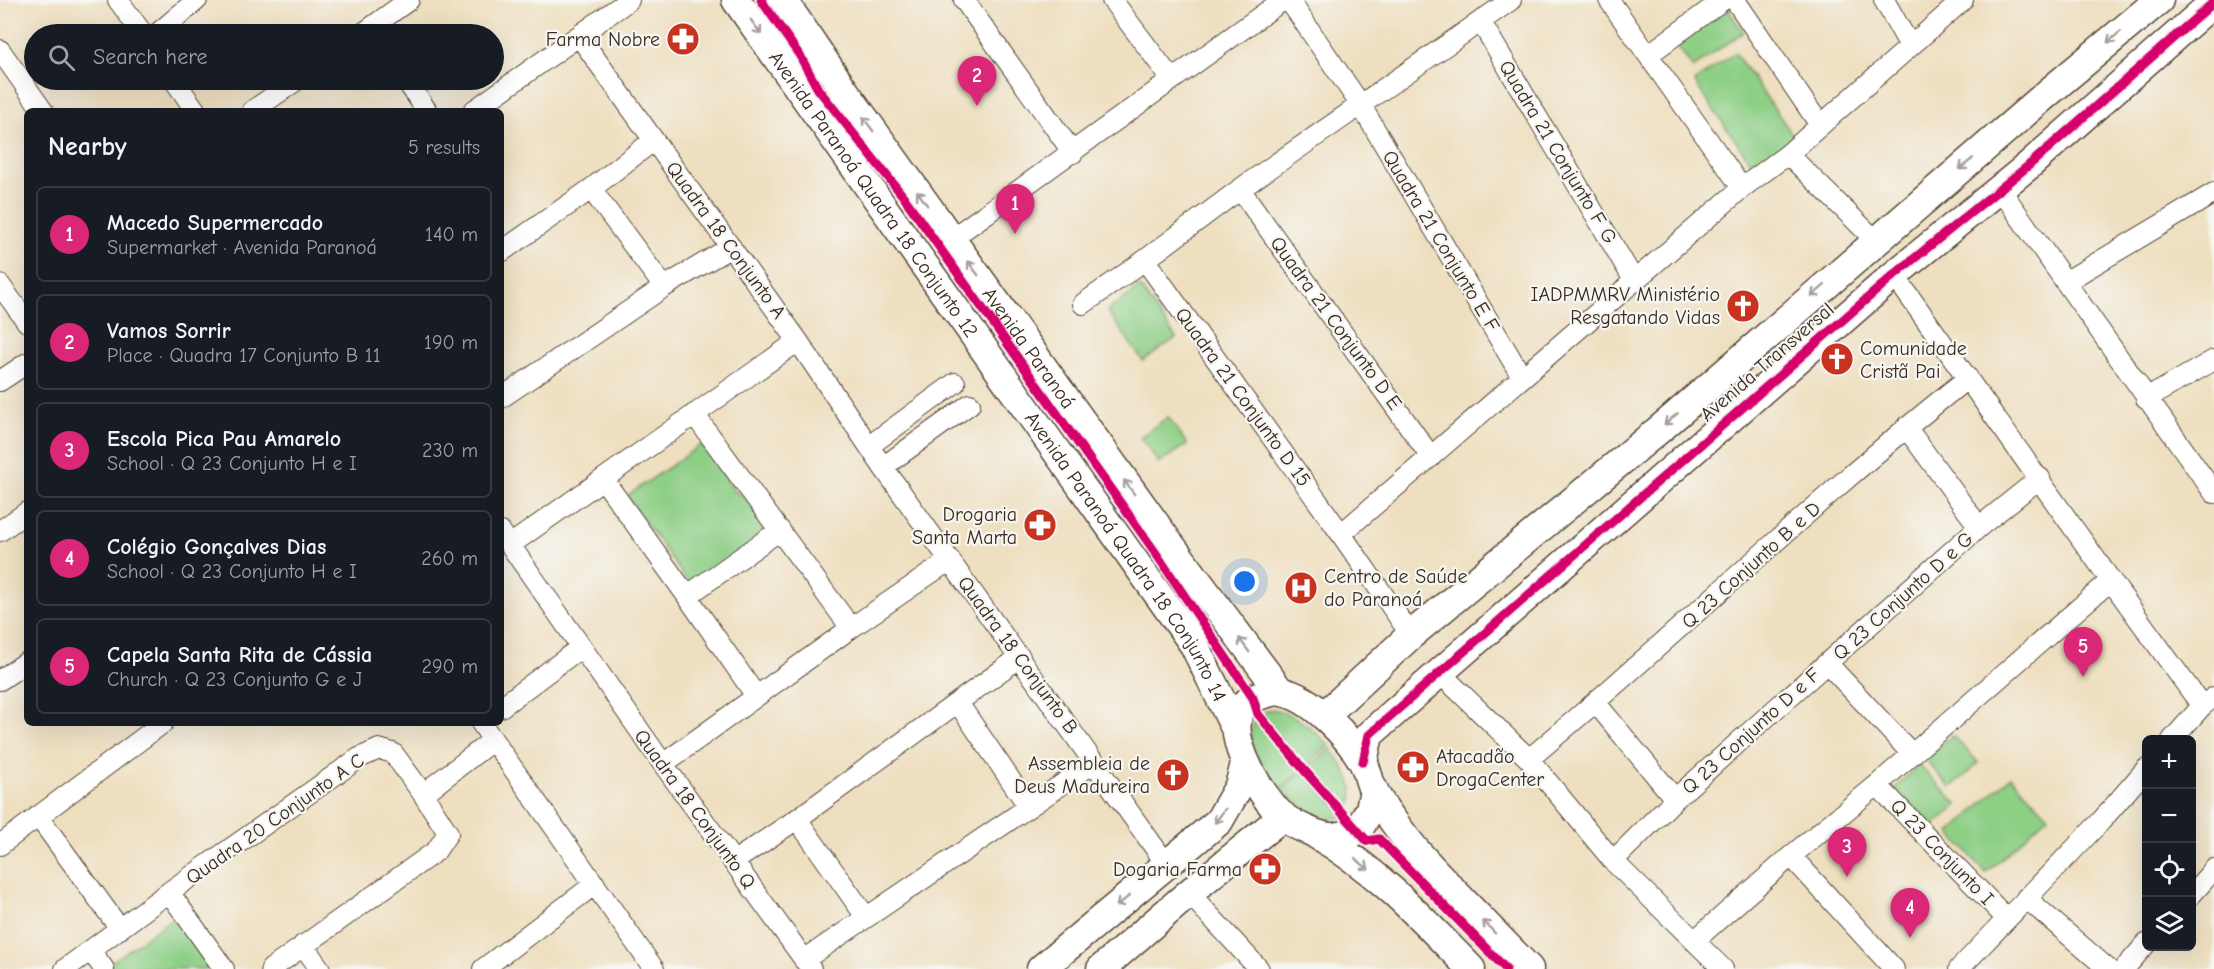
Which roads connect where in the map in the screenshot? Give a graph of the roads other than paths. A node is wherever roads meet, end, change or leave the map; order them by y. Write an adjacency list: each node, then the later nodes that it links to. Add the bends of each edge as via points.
1 (118, 0): 20 (street)
2 (197, 0): 21 (street)
3 (409, 0): 22 (street)
4 (629, 0): 23 (street)
5 (736, 0): 27 (street, Avenida Paranoá Quadra 18 Conjunto 12, one-way to 27)
6 (783, 0): 24 (street, Avenida Paranoá)
7 (964, 0): 49 (street)
8 (1112, 0): 30 (street)
9 (1283, 0): 30 (street)
10 (1289, 0): 38 (street, Quadra 21 Conjunto E F)
11 (1511, 0): 19 (street)
12 (1609, 0): 28 (street)
13 (1723, 0): 28 (street)
14 (1735, 0): 46 (street)
15 (1884, 0): 25 (street)
16 (1963, 0): 25 (street)
17 (2160, 0): 37 (street, Avenida Transversal, one-way to 37)
18 (2214, 2): 45 (street, Avenida Transversal)
19 (1480, 22): 38 (street); 63 (street, Quadra 21 Conjunto F G)
20 (136, 24)
21 (169, 24)
22 (380, 24)
23 (579, 36): 31 (street); 48 (street, Quadra 18 Conjunto A)
24 (810, 38): 27 (street, via 809,52 799,62 784,61); 36 (street, Avenida Paranoá)
25 (1910, 46): 46 (street)
26 (0, 50): 29 (street)
27 (776, 55): 44 (street, Avenida Paranoá Quadra 18 Conjunto 12)
28 (1648, 55): 52 (street)
29 (7, 76): 39 (street)
30 (1172, 80): 49 (street)
31 (504, 89)
32 (181, 90): 40 (street)
33 (282, 90): 41 (street)
34 (413, 90): 42 (street)
35 (503, 90): 43 (street)
36 (844, 90): 44 (street, via 834,86 815,91); 57 (street, Avenida Paranoá, one-way to 36)
37 (2049, 92): 45 (street, via 2050,112 2059,124 2067,126); 47 (street, Avenida Transversal)
38 (1360, 104): 54 (street); 72 (street, Quadra 21 Conjunto E F)
39 (40, 108)
40 (194, 108)
41 (256, 108)
42 (425, 108)
43 (477, 108)
44 (815, 114): 76 (street, Avenida Paranoá Quadra 18 Conjunto 12)
45 (2080, 120): 51 (street, Avenida Transversal)
46 (1820, 125): 50 (street)
47 (2001, 134): 51 (street, via 2020,125 2028,128 2039,143); 58 (street, Avenida Transversal, one-way to 58)
48 (654, 140): 53 (street); 59 (street, Quadra 18 Conjunto A)
49 (1073, 153): 57 (street)
50 (1788, 154): 52 (street); 58 (street)
51 (2028, 166): 55 (street, Avenida Transversal)
52 (1742, 188): 63 (street)
53 (591, 189): 60 (street); 66 (street)
54 (1240, 189): 61 (street); 83 (street, Quadra 21 Conjunto D E)
55 (2000, 189): 62 (street, Avenida Transversal); 64 (street)
56 (2214, 193): 64 (street)
57 (951, 239): 109 (street, Avenida Paranoá, one-way to 57)
58 (1876, 241): 84 (street, Avenida Transversal, one-way to 84)
59 (731, 247): 66 (street); 69 (street, Quadra 18 Conjunto A)
60 (504, 250)
61 (1145, 260): 67 (street); 96 (street, Quadra 21 Conjunto D 15)
62 (1894, 275): 73 (street); 88 (street, Avenida Transversal)
63 (1635, 282): 72 (street)
64 (2065, 282): 78 (street)
65 (0, 285): 68 (street)
66 (664, 287): 77 (street)
67 (1083, 304)
68 (24, 317)
69 (798, 341): 80 (street); 82 (street, Quadra 18 Conjunto A)
70 (2214, 360): 78 (street)
71 (24, 365): 74 (street)
72 (1522, 377): 83 (street)
73 (1968, 378): 81 (street, Q 23 Conjunto B e D); 86 (street)
74 (0, 381)
75 (955, 383): 82 (street)
76 (1012, 388): 118 (street, Avenida Paranoá Quadra 18 Conjunto 14, via 1194,645)
77 (504, 396)
78 (2146, 399): 89 (street)
79 (970, 404): 85 (street)
80 (694, 414): 87 (street); 94 (street)
81 (1906, 427): 93 (street); 113 (street, Q 23 Conjunto B e D)
82 (869, 446): 85 (street, Quadra 18 Conjunto B)
83 (1431, 457): 96 (street)
84 (1622, 460): 88 (street, via 1629,486); 90 (street, Avenida Transversal)
85 (883, 467): 98 (street, Quadra 18 Conjunto B)
86 (2040, 478): 93 (street, Q 23 Conjunto D e G); 99 (street)
87 (603, 479): 97 (street); 100 (street)
88 (1648, 489): 92 (street, Avenida Transversal)
89 (2214, 493)
90 (1579, 494): 92 (street, via 1598,495 1608,503 1613,514); 102 (street, Avenida Transversal)
91 (24, 514): 95 (street)
92 (1610, 525): 107 (street, Avenida Transversal)
93 (1979, 527): 106 (street, Q 23 Conjunto D e G)
94 (780, 530): 100 (street); 101 (street)
95 (0, 531)
96 (1341, 534): 102 (street, Quadra 21 Conjunto D 15)
97 (506, 539): 103 (street, Quadra 18 Conjunto Q)
98 (950, 560): 101 (street); 104 (street, Quadra 18 Conjunto B)
99 (2110, 581): 111 (street); 121 (street)
100 (687, 596): 110 (street)
101 (850, 628): 110 (street)
102 (1411, 635): 115 (street, Avenida Transversal)
103 (580, 648): 114 (street); 125 (street, Quadra 18 Conjunto Q)
104 (1020, 657): 112 (street); 123 (street, Quadra 18 Conjunto B)
105 (24, 664): 108 (street)
106 (1828, 664): 121 (street); 131 (street, Q 23 Conjunto D e F)
107 (1439, 672): 122 (street); 124 (street, Avenida Transversal, via 1369,735)
108 (0, 680)
109 (1280, 691): 115 (street, via 1296,696); 118 (street, via 1246,703 1240,709)
110 (756, 696): 125 (street)
111 (2208, 702): 119 (street)
112 (958, 703): 132 (street); 135 (street)
113 (1596, 703): 122 (street, Q 23 Conjunto B e D); 131 (street)
114 (504, 705)
115 (1323, 716): 124 (street)
116 (159, 726): 133 (street)
117 (483, 726): 120 (street)
118 (1235, 728): 126 (street)
119 (2177, 735)
120 (492, 740): 130 (street); 143 (street)
121 (1912, 754): 128 (street)
122 (1529, 759): 140 (street)
123 (1095, 762): 132 (street); 141 (street, Quadra 18 Conjunto B)
124 (1363, 762): 129 (street)
125 (663, 764): 139 (street, Quadra 18 Conjunto Q)
126 (1245, 764): 134 (street); 141 (street, one-way to 141, via 1239,786 1219,821)
127 (2142, 774): 147 (street)
128 (1877, 785): 138 (street); 149 (street, Q 23 Conjunto I)
129 (1374, 790): 136 (street, via 1359,831 1332,837); 167 (street, one-way to 129, via 1418,853)
130 (423, 794): 145 (street, Quadra 20 Conjunto A C, via 393,753 379,749 359,758); 152 (street, via 448,833 436,851)
131 (1675, 799): 140 (street, Q 23 Conjunto D e F)
132 (1029, 807): 148 (street)
133 (38, 816): 137 (street); 150 (street)
134 (1283, 816): 136 (street); 146 (street)
135 (797, 819): 139 (street); 148 (street)
136 (1313, 832): 166 (street, one-way to 166, via 1388,885)
137 (0, 845)
138 (1791, 856): 151 (street); 169 (street)
139 (733, 861): 156 (street, Quadra 18 Conjunto Q)
140 (1613, 861): 151 (street)
141 (1168, 864): 155 (street, one-way to 155)
142 (2214, 869): 144 (street)
143 (595, 884): 162 (street); 163 (street)
144 (2196, 889)
145 (169, 892): 150 (street, Quadra 20 Conjunto A C); 159 (street)
146 (1189, 893): 164 (street); 165 (street)
147 (2026, 898): 149 (street); 171 (street)
148 (866, 917): 156 (street)
149 (2007, 919): 170 (street)
150 (120, 928): 154 (street, Quadra 20 Conjunto A C)
151 (1694, 941): 168 (street)
152 (303, 945): 160 (street); 161 (street)
153 (2142, 949): 172 (street)
154 (91, 951): 157 (street, Quadra 20 Conjunto A C); 158 (street)
155 (1049, 964)
156 (807, 965)
157 (65, 969)
158 (104, 969)
159 (224, 969)
160 (272, 969)
161 (320, 969)
162 (483, 969)
163 (654, 969)
164 (1101, 969)
165 (1259, 969)
166 (1471, 969)
167 (1529, 969)
168 (1723, 969)
169 (1894, 969)
170 (1959, 969)
171 (2108, 969)
172 (2124, 969)

